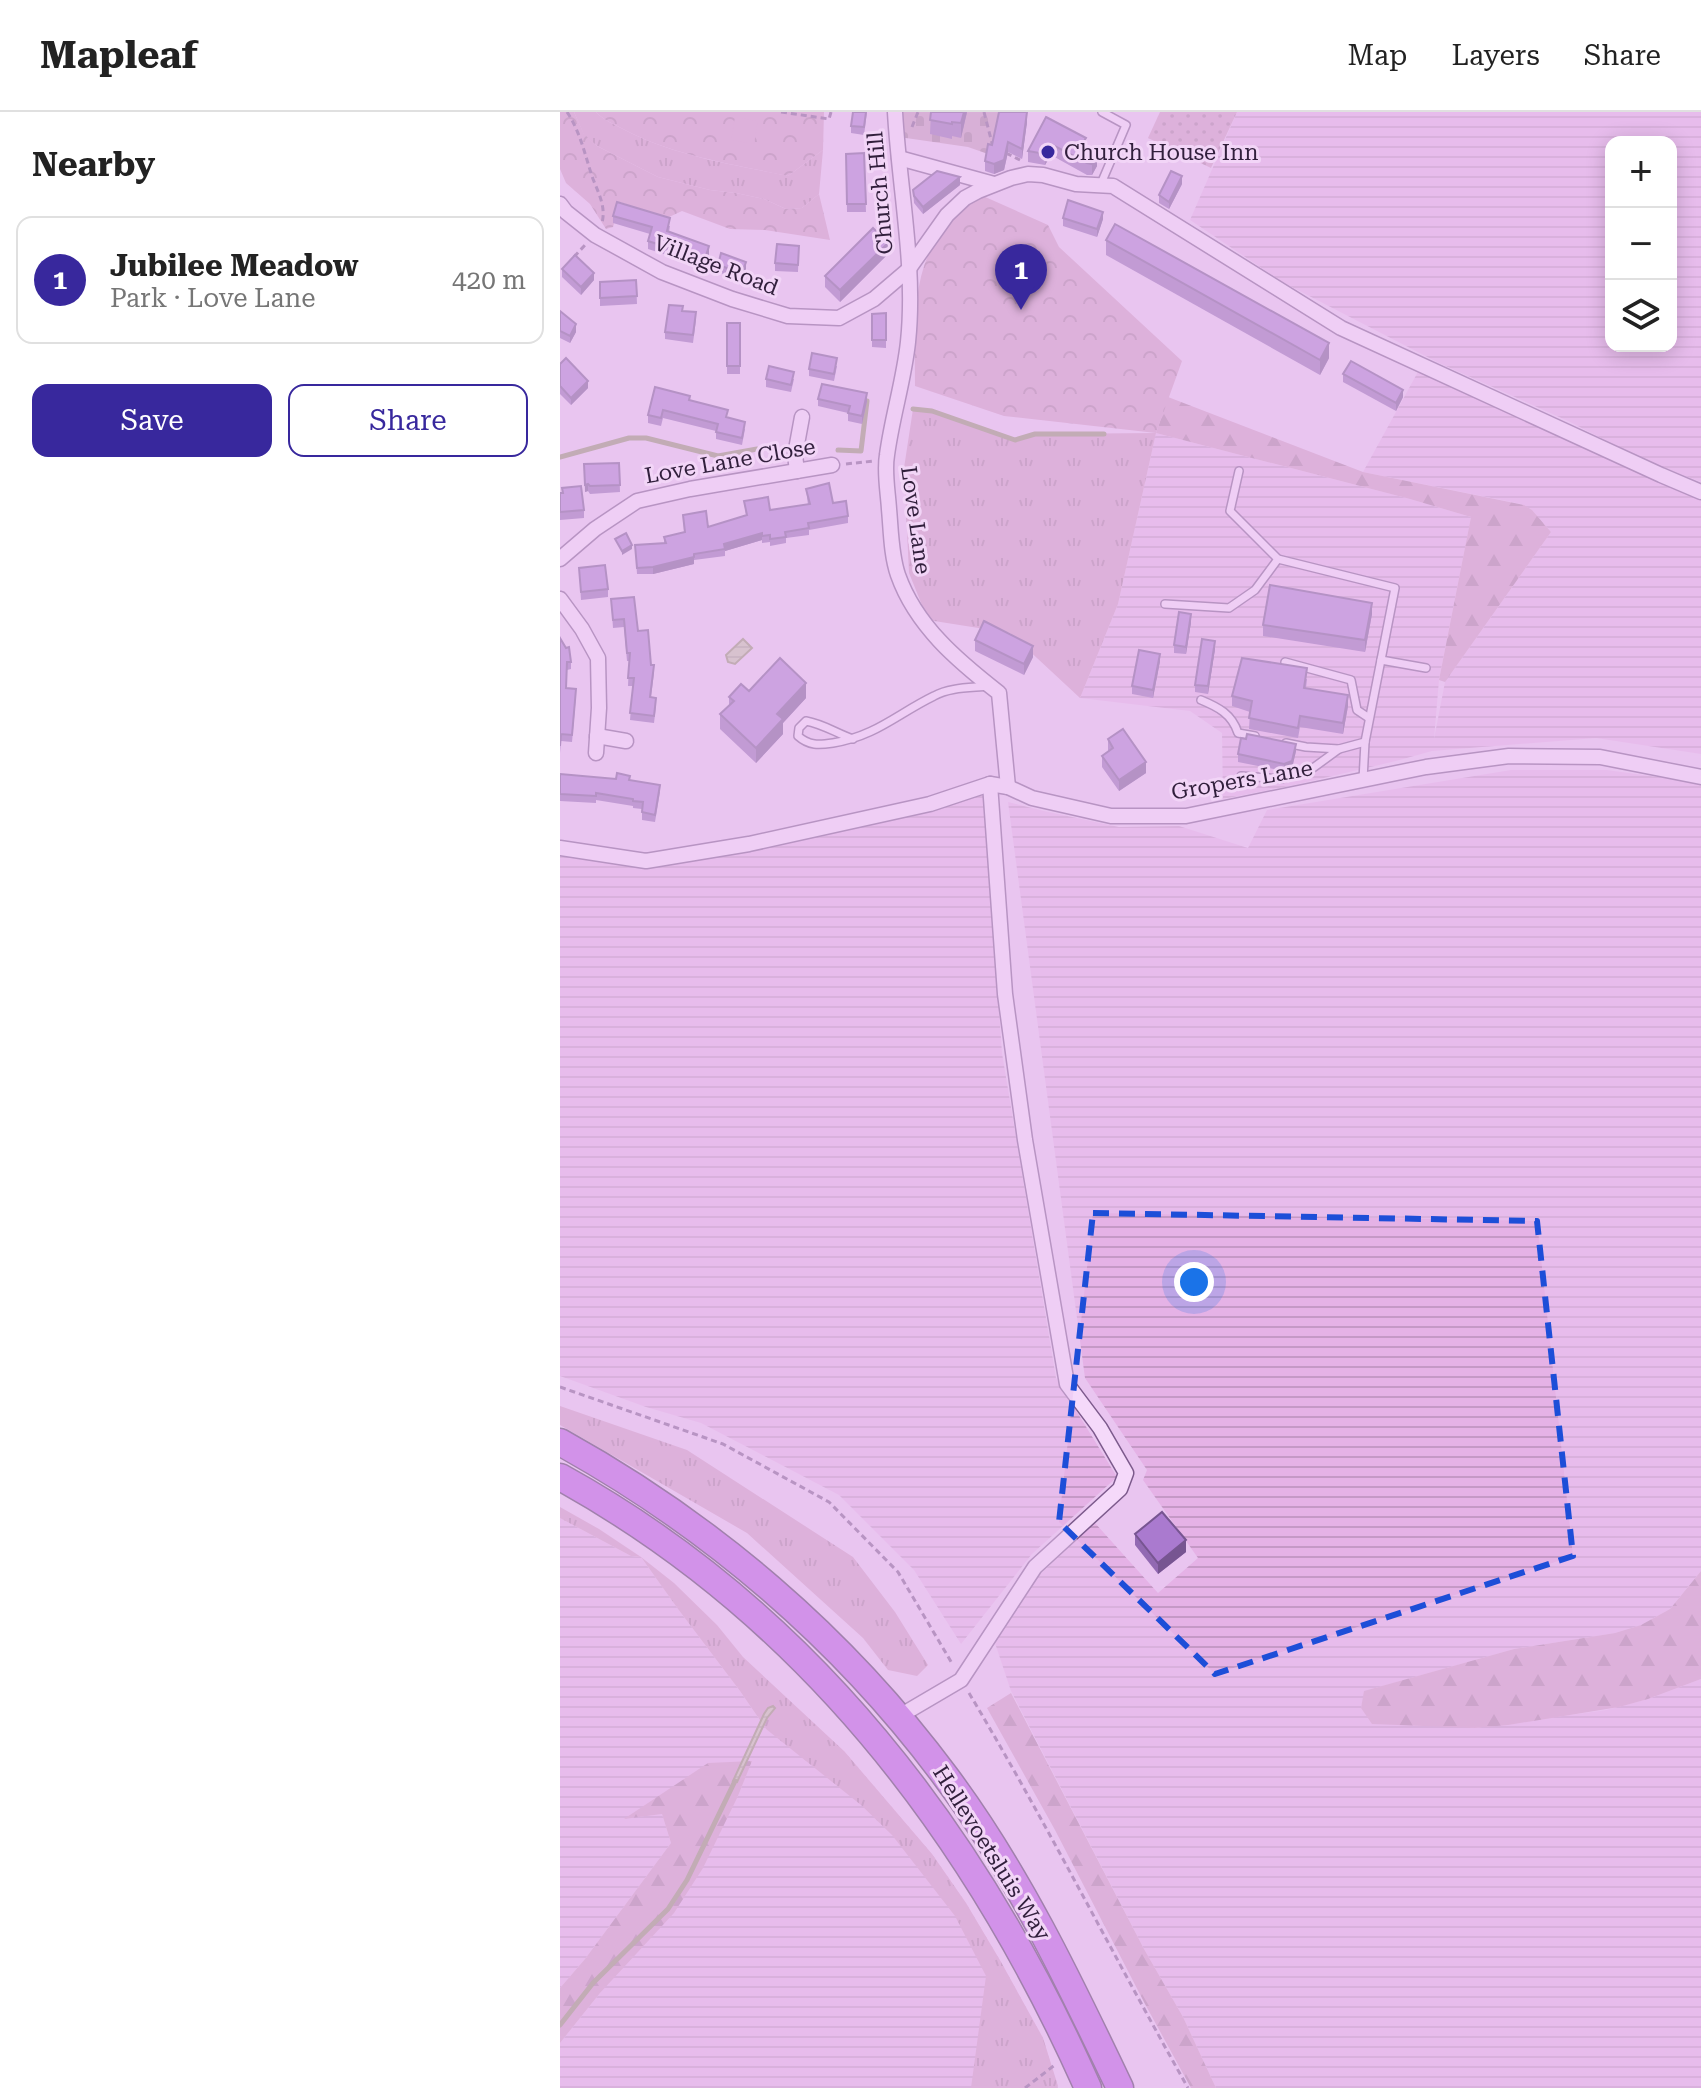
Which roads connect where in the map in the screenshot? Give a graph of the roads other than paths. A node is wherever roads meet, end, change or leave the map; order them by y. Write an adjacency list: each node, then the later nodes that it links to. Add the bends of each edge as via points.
1 (895, 112): 3 (street, Church Hill)
2 (1102, 112): 5 (lane, via 1126,125)
3 (899, 158): 4 (street); 7 (street, Church Hill)
4 (994, 184): 5 (street, via 1036,174); 7 (street, Village Road, via 965,198 947,215)
5 (1100, 186): 12 (street, via 1126,193 1341,328)
6 (560, 204): 7 (street, Village Road, via 595,235 662,272 788,316 839,318 874,299)
7 (908, 270): 20 (street, Love Lane, via 908,342 886,459 897,572 926,626)
8 (802, 417): 10 (street)
9 (832, 465): 10 (street, Love Lane Close)
10 (797, 471): 13 (street, Love Lane Close, via 637,501)
11 (1239, 471): 14 (lane, via 1230,511)
12 (1701, 492)
13 (560, 559)
14 (1278, 559): 16 (lane, via 1255,590 1229,608); 17 (lane, via 1395,588)
15 (560, 599): 23 (street, via 598,658)
16 (1165, 604)
17 (1381, 660): 19 (lane); 22 (lane)
18 (1285, 662): 22 (lane, via 1351,680 1357,710)
19 (1426, 668)
20 (991, 686): 24 (lane, via 934,695); 35 (street, via 999,693)
21 (1201, 700): 25 (lane, via 1234,721 1238,733)
22 (1369, 718): 28 (lane)
23 (597, 736): 26 (street); 30 (street)
24 (853, 739): 24 (lane, via 815,745 798,736 799,728 806,721)
25 (1265, 739)
26 (626, 741)
27 (1278, 741): 29 (lane)
28 (1365, 742): 29 (lane); 33 (lane)
29 (1339, 749): 31 (lane, via 1313,768 1281,779)
30 (596, 753)
31 (1241, 776)
32 (1701, 777): 33 (street, Gropers Lane, via 1600,757 1509,756)
33 (1363, 780): 35 (street, Gropers Lane, via 1186,816 1111,816 1032,798)
34 (990, 784): 35 (street, Gropers Lane); 36 (street, Gropers Lane, via 930,804 646,861); 39 (street, via 1005,994 1067,1384 1126,1473 1120,1489 1035,1567 961,1680)
35 (1008, 787)
36 (560, 848)
37 (560, 1442): 39 (highway, Hellevoetsluis Way, via 660,1502 769,1586)
38 (560, 1477): 40 (highway, Hellevoetsluis Way, via 715,1582 802,1659 875,1737 932,1810 988,1897)
39 (898, 1717): 41 (highway, Hellevoetsluis Way, via 1003,1863)
40 (1088, 2088)
41 (1120, 2088)

